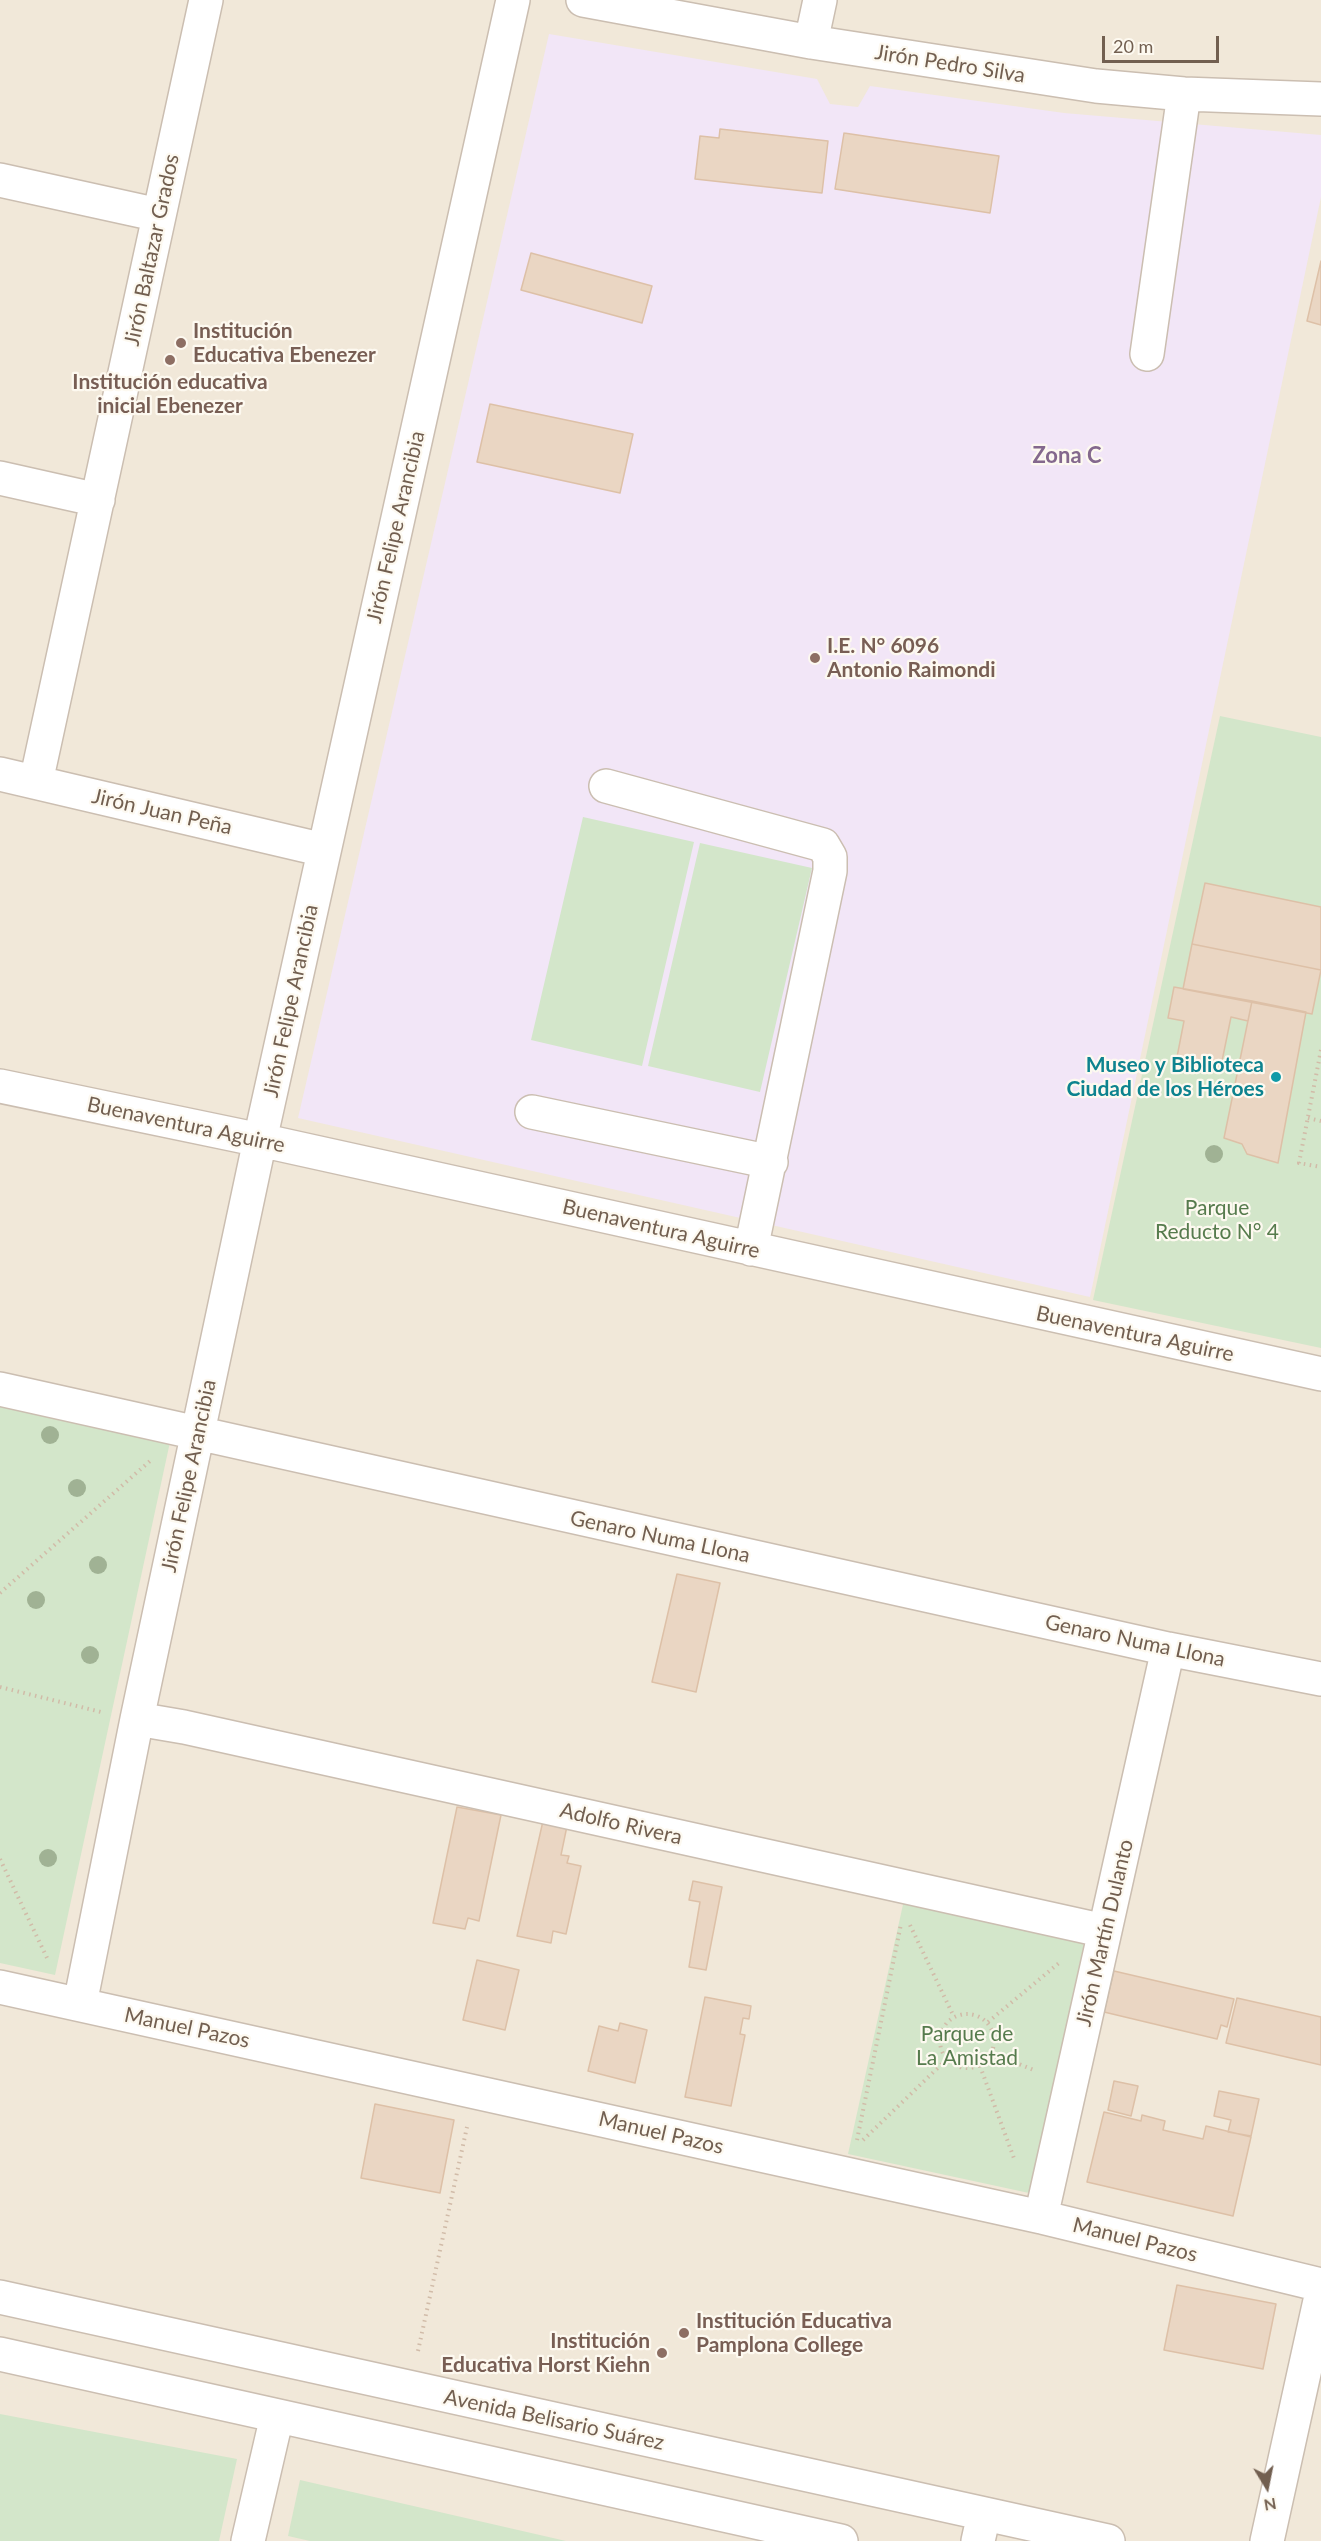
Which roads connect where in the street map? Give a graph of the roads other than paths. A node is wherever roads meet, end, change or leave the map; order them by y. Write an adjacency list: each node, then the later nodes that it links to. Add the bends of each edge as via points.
1 (206, 0): 9 (street, Jirón Baltazar Grados)
2 (513, 0): 16 (street, Jirón Felipe Arancibia)
3 (583, 0): 5 (street, Jirón Pedro Silva)
4 (820, 0): 5 (street)
5 (811, 42): 6 (street, Jirón Pedro Silva, via 1096,86)
6 (1184, 94): 7 (street, Jirón Pedro Silva); 10 (street)
7 (1321, 99)
8 (0, 180): 9 (street)
9 (159, 215): 12 (street, Jirón Baltazar Grados)
10 (1147, 354)
11 (0, 478): 12 (street)
12 (98, 500): 14 (street, Jirón Baltazar Grados)
13 (0, 774): 14 (street, Jirón Juan Peña)
14 (36, 782): 16 (street, Jirón Juan Peña)
15 (606, 786): 20 (street, via 823,845 831,856)
16 (324, 850): 19 (street, Jirón Felipe Arancibia)
17 (0, 1086): 19 (street, Buenaventura Aguirre)
18 (532, 1112): 20 (street)
19 (260, 1140): 21 (street, Buenaventura Aguirre); 24 (street, Jirón Felipe Arancibia)
20 (771, 1162): 21 (street)
21 (751, 1249): 22 (street, Buenaventura Aguirre)
22 (1321, 1374)
23 (0, 1389): 24 (street, Genaro Numa Llona)
24 (197, 1435): 25 (street, Genaro Numa Llona); 27 (street, Jirón Felipe Arancibia)
25 (1168, 1649): 26 (street, Genaro Numa Llona); 28 (street, Jirón Martín Dulanto)
26 (1321, 1679)
27 (137, 1719): 28 (street, Adolfo Rivera, via 207,1732 906,1900); 30 (street, Jirón Felipe Arancibia)
28 (1105, 1931): 31 (street, Jirón Martín Dulanto)
29 (0, 1987): 30 (street, Manuel Pazos)
30 (80, 2004): 31 (street, Manuel Pazos)
31 (1041, 2217): 32 (street, Manuel Pazos)
32 (1321, 2285)
33 (1321, 2296): 41 (street)
34 (0, 2297): 37 (street, Avenida Belisario Suárez, via 410,2388)
35 (0, 2354): 36 (street)
36 (277, 2416): 38 (street); 39 (street)
37 (981, 2528): 40 (street, Avenida Belisario Suárez)
38 (248, 2541)
39 (841, 2541)
40 (1108, 2541)
41 (1267, 2541)

